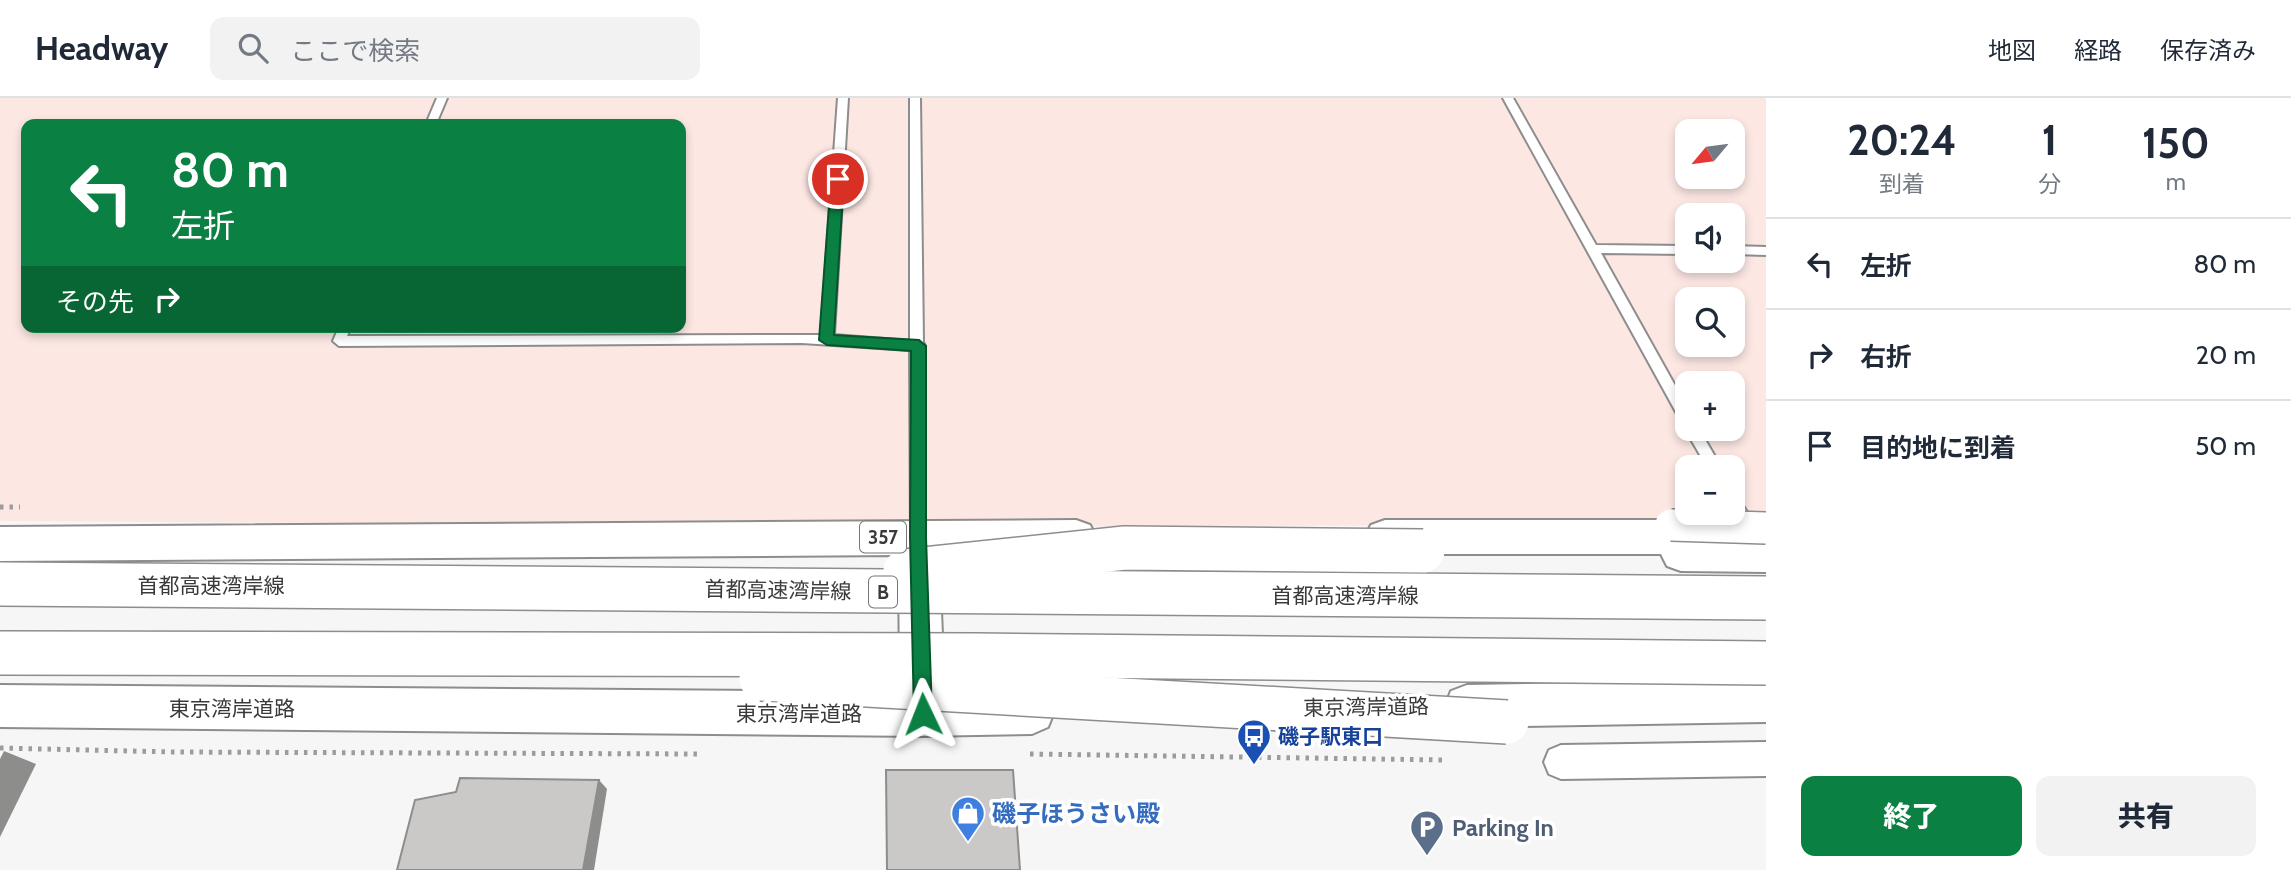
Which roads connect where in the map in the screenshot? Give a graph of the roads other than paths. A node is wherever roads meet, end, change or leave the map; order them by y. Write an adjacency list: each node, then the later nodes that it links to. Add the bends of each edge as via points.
1 (442, 98): 5 (lane)
2 (843, 98): 11 (lane)
3 (915, 98): 12 (lane)
4 (1508, 98): 6 (lane)
5 (433, 119)
6 (1591, 249): 7 (lane); 13 (lane)
7 (1675, 250)
8 (1745, 250): 9 (lane)
9 (1766, 251)
10 (342, 333): 11 (lane, via 339,341)
11 (827, 340): 12 (lane)
12 (919, 346): 16 (lane)
13 (1675, 398)
14 (1745, 516): 17 (lane)
15 (1671, 525): 17 (street, bridge)
16 (918, 537): 17 (highway, 357); 18 (highway, 357); 27 (highway, 357)
17 (1763, 539): 20 (highway, bridge, via 1125,548)
18 (0, 544)
19 (0, 584): 20 (highway, 首都高速湾岸線 / B, bridge)
20 (729, 590): 21 (highway, 首都高速湾岸線 / B, bridge)
21 (1766, 598)
22 (0, 653): 23 (highway, bridge)
23 (164, 653): 24 (highway, bridge); 28 (highway, bridge, via 906,686 1507,722)
24 (1766, 663)
25 (1766, 701): 27 (highway, 東京湾岸道路)
26 (0, 706): 27 (highway, 東京湾岸道路)
27 (923, 714)
28 (1766, 723)
29 (1766, 759): 30 (street)
30 (1561, 762)

